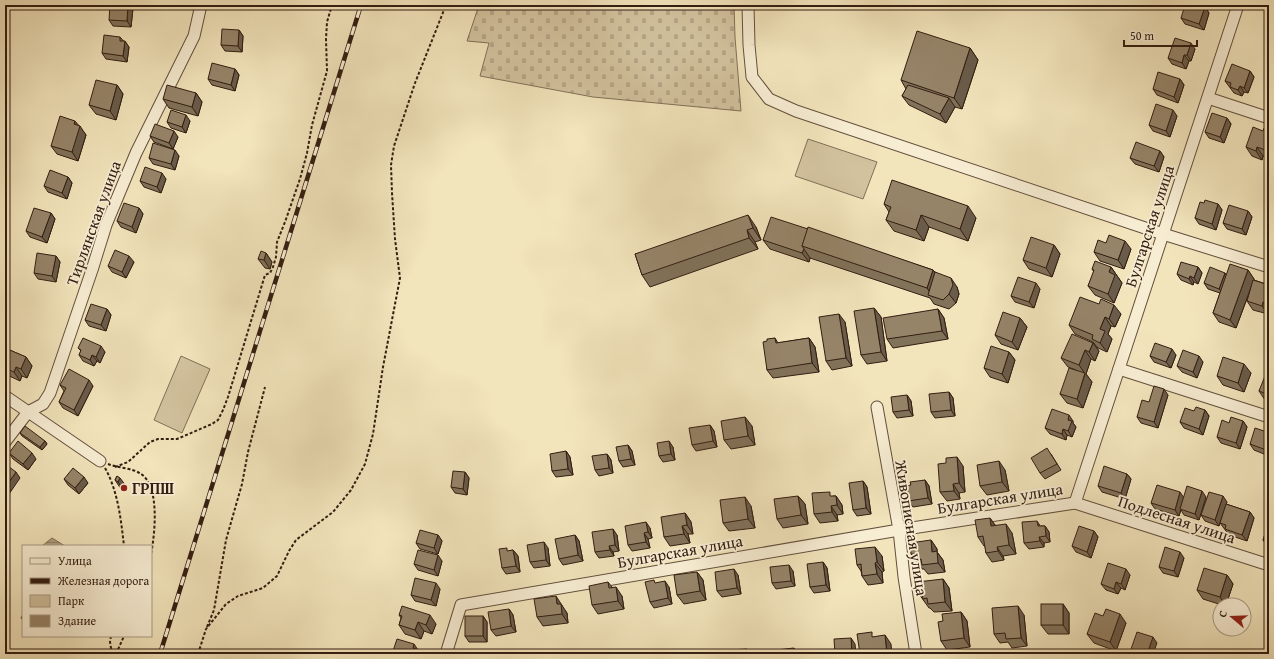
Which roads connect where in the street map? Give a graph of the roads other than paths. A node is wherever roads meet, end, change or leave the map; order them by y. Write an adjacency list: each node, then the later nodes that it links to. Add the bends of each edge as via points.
1 (202, 5): 11 (street, Тирлянская улица, via 194,36 136,153 106,226 50,393 43,404)
2 (748, 5): 6 (street, via 752,77 769,99 796,111)
3 (1238, 5): 4 (street, Булгарская улица)
4 (1208, 98): 5 (street); 6 (street, Булгарская улица)
5 (1269, 118)
6 (1163, 234): 7 (street); 8 (street, Булгарская улица)
7 (1269, 267)
8 (1119, 369): 12 (street); 15 (street, Булгарская улица)
9 (5, 396): 11 (street)
10 (876, 407): 16 (street, Живописная улица)
11 (28, 412): 13 (street, Тирлянская улица); 14 (street)
12 (1269, 417)
13 (5, 442)
14 (100, 460)
15 (1075, 502): 16 (street, Булгарская улица); 17 (street, Подлесная улица)
16 (898, 530): 18 (street, Булгарская улица, via 461,605); 19 (street, Живописная улица)
17 (1269, 565)
18 (446, 654)
19 (916, 654)

